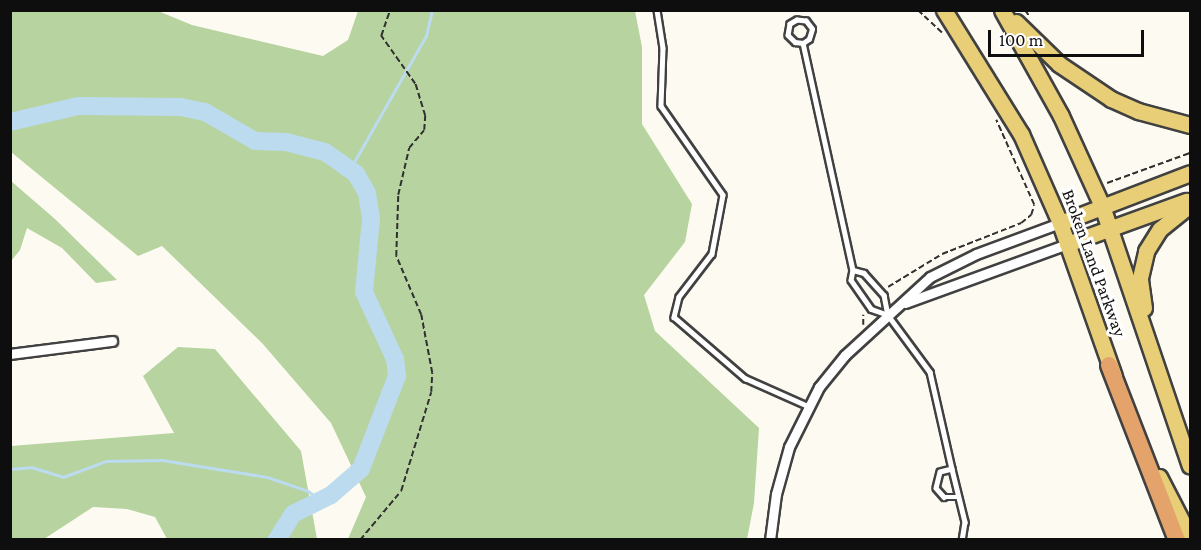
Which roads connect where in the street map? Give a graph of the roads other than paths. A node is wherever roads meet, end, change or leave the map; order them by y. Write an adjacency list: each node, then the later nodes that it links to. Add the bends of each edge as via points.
1 (657, 10): 20 (lane, via 663,48 661,106 723,195 712,254 679,297 674,317 745,378)
2 (944, 10): 10 (main road, Broken Land Parkway, via 1022,134)
3 (1003, 10): 5 (main road, via 1059,64 1085,83 1138,111); 9 (main road, Broken Land Parkway, via 1061,116)
4 (803, 43): 4 (lane, via 788,35 790,24 797,20 806,21 812,29); 13 (lane)
5 (1191, 125)
6 (1191, 173): 9 (main road)
7 (1191, 199): 11 (main road)
8 (1191, 205): 17 (main road, via 1152,238 1141,265)
9 (1102, 206): 10 (main road); 11 (main road, Broken Land Parkway)
10 (1060, 223): 12 (main road, Broken Land Parkway); 14 (street, via 948,266)
11 (1110, 230): 12 (main road); 17 (main road, Broken Land Parkway)
12 (1067, 244): 14 (street); 19 (main road, Broken Land Parkway)
13 (853, 270): 15 (lane, via 864,273 884,295); 15 (lane, via 851,280 859,295 871,309)
14 (902, 304): 15 (street)
15 (888, 315): 20 (street, via 845,355); 22 (lane, via 935,384)
16 (112, 341): 18 (street)
17 (1151, 349): 21 (main road, Broken Land Parkway)
18 (10, 354)
19 (1109, 365): 24 (main road, Broken Land Parkway); 27 (highway)
20 (808, 406): 25 (street, via 782,469)
21 (1191, 466)
22 (952, 469): 23 (lane); 23 (lane, via 940,472 936,488 944,497)
23 (960, 497): 26 (lane, via 965,522)
24 (1191, 537)
25 (770, 540)
26 (962, 540)
27 (1177, 540)

